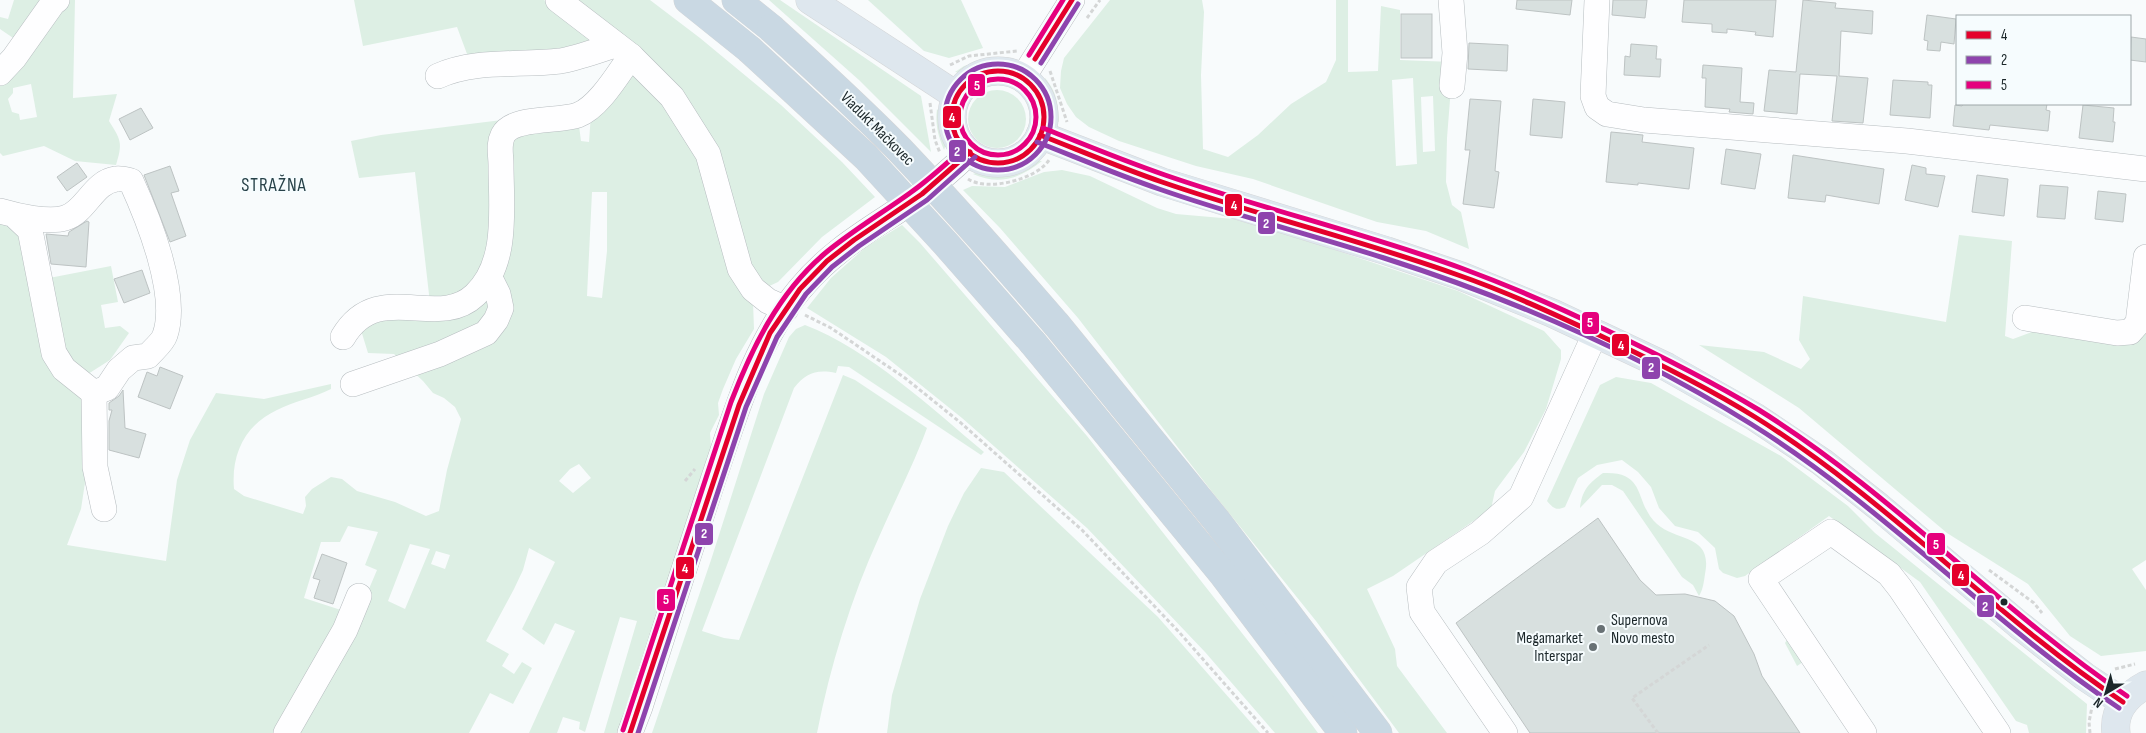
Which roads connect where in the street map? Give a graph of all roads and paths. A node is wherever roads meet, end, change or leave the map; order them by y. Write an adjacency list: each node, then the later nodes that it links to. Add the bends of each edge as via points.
1 (57, 0): 13 (street)
2 (558, 0): 9 (street)
3 (688, 0): 44 (highway, Viadukt Mačkovec, bridge, via 750,48 866,157 946,244 1034,343 1222,573)
4 (736, 0): 45 (highway, Viadukt Mačkovec, bridge, via 832,82 980,236 1217,521)
5 (810, 0): 17 (main road)
6 (1072, 0): 15 (street)
7 (1451, 0): 16 (street, via 1455,53)
8 (1597, 0): 24 (street, via 1593,96 1597,107 1608,114 1644,120 1907,141)
9 (623, 50): 14 (street, via 562,61 476,66); 28 (street, via 603,93 587,110 576,115 513,126 504,133 499,144 501,229 496,263); 29 (street, via 672,97 708,154 740,268 753,289)
10 (1023, 50): 12 (path, via 969,56)
11 (1047, 66): 19 (path, via 1053,75)
12 (947, 67)
13 (0, 73)
14 (438, 76)
15 (1022, 79): 17 (main road, via 1011,73 985,73 973,78); 20 (main road, via 1033,87 1044,110)
16 (1452, 86)
17 (957, 96): 21 (main road, via 953,126 960,142)
18 (930, 101): 22 (path, via 935,140)
19 (1068, 124)
20 (1040, 135): 21 (main road, via 1033,148 1008,162 993,163); 31 (main road, via 1162,182 1461,276)
21 (970, 152): 29 (street, via 915,199 832,255 800,288)
22 (941, 156)
23 (1048, 163): 25 (path, via 1017,181 998,184)
24 (2146, 169)
25 (971, 181)
26 (7, 213): 34 (street, via 30,230 54,353 64,369); 34 (street, via 54,220 67,218 100,186 116,179 131,181 147,216 169,302 165,336 148,356 133,358 119,370 107,388)
27 (2146, 257): 30 (street, via 2138,323 2130,332 2117,333)
28 (490, 278): 32 (street, via 475,296 456,307 370,310 351,323); 33 (street, via 501,308 486,333 440,354)
29 (786, 309): 42 (street, via 769,331 745,385); 43 (path, via 831,328 905,378 967,428 1082,530)
30 (2025, 318)
31 (1595, 334): 40 (main road, via 1700,385 1822,462 2019,625); 46 (street, via 1521,497 1480,533 1436,562 1419,586 1422,612)
32 (343, 337)
33 (353, 384)
34 (94, 393): 35 (street, via 95,467)
35 (104, 509)
36 (359, 596): 41 (street, via 345,630)
37 (1709, 646): 47 (path, via 1632,698)
38 (2146, 685): 40 (main road)
39 (2092, 702): 50 (path)
40 (2123, 702): 51 (main road, via 2117,714)
41 (286, 733)
42 (630, 733)
43 (1268, 733)
44 (1343, 733)
45 (1378, 733)
46 (1505, 733)
47 (1658, 733)
48 (1864, 733): 49 (street, via 1761,579 1831,532 1889,574)
49 (1998, 733)
50 (2090, 733)
51 (2116, 733)

